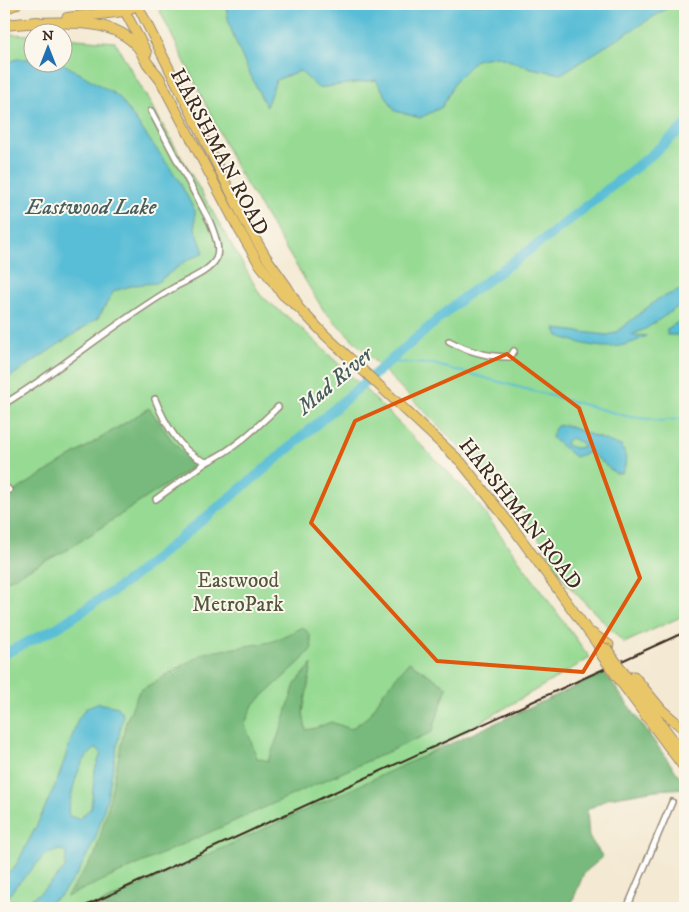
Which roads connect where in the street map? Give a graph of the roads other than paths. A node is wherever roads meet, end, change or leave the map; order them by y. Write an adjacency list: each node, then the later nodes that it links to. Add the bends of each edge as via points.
1 (16, 4): 4 (highway)
2 (138, 4): 3 (highway); 11 (main road, HARSHMAN ROAD, via 246,223)
3 (122, 8): 5 (highway); 9 (main road, HARSHMAN ROAD)
4 (4, 9)
5 (37, 22)
6 (22, 24): 8 (highway)
7 (72, 24): 9 (highway, via 100,26 129,39)
8 (4, 25)
9 (160, 79): 11 (main road, HARSHMAN ROAD, via 258,262 282,295)
10 (151, 111): 15 (street, via 213,229 217,249 215,261)
11 (299, 308): 21 (main road, HARSHMAN ROAD, via 470,473)
12 (449, 341): 13 (street, via 484,355 510,357)
13 (514, 351)
14 (155, 399): 17 (street, via 179,441 190,453)
15 (4, 404)
16 (278, 407): 17 (street, via 236,446)
17 (208, 462): 20 (street)
18 (4, 484): 19 (street)
19 (9, 490)
20 (156, 499)
21 (586, 628): 22 (main road, HARSHMAN ROAD, bridge, via 600,653); 22 (main road, via 608,644)
22 (627, 678): 23 (main road); 24 (main road, HARSHMAN ROAD); 25 (main road, HARSHMAN ROAD)
23 (685, 730)
24 (685, 756)
25 (685, 770)
26 (672, 802): 27 (street)
27 (627, 908)

